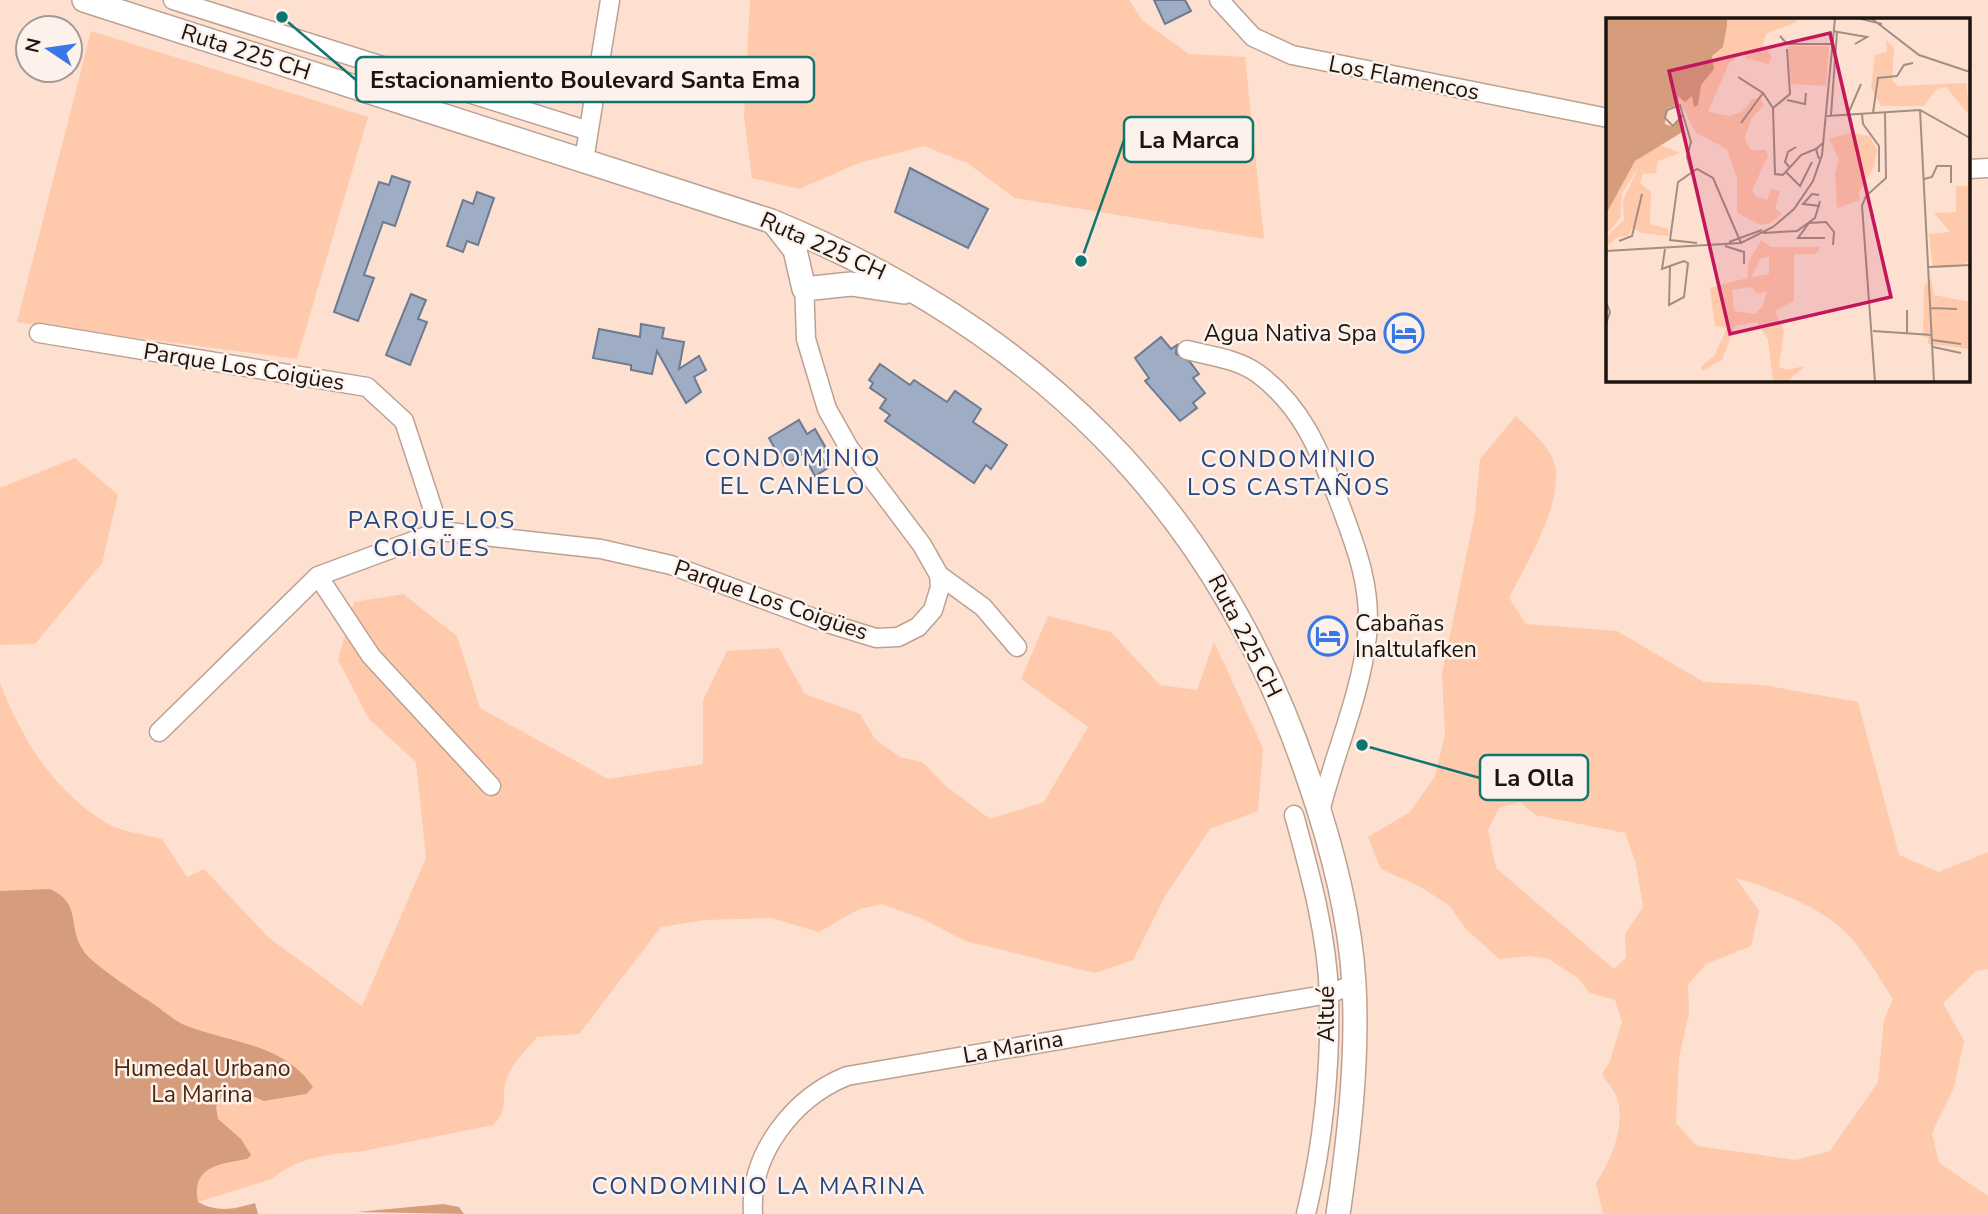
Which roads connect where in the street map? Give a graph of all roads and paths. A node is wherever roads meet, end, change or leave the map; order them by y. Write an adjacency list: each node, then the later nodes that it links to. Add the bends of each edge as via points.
1 (84, 0): 7 (main road, Ruta 225 CH)
2 (173, 0): 6 (street)
3 (1219, 0): 5 (street, Los Flamencos, via 1253,37 1292,55)
4 (608, 1): 6 (street)
5 (1606, 118)
6 (586, 130): 7 (street)
7 (584, 160): 10 (main road, Ruta 225 CH)
8 (1988, 168): 9 (street)
9 (1970, 169)
10 (771, 221): 11 (main road, Ruta 225 CH); 12 (main road, via 795,250)
11 (810, 237): 12 (street); 13 (main road, Ruta 225 CH)
12 (804, 289): 13 (main road, via 874,286); 17 (street, via 806,339 827,409 849,448)
13 (934, 302): 22 (main road, Ruta 225 CH, via 1030,369 1108,440 1201,552 1293,730)
14 (40, 333): 16 (street, Parque Los Coigües, via 367,387 404,421)
15 (1187, 350): 22 (street, via 1241,363 1271,384 1297,412 1318,447 1362,561 1368,609 1365,653)
16 (440, 531): 17 (street, Parque Los Coigües, via 601,549 671,565 876,638 898,637 927,620 938,598); 18 (street, Parque Los Coigües)
17 (939, 575): 19 (street, via 983,607)
18 (318, 576): 20 (street, Parque Los Coigües); 21 (street, via 371,656)
19 (1017, 647)
20 (159, 732)
21 (491, 786)
22 (1320, 811): 24 (main road, Ruta 225 CH, via 1342,900)
23 (1294, 815): 25 (street, Altué, via 1314,889)
24 (1354, 984): 25 (street, La Marina); 28 (main road, Ruta 225 CH, via 1352,1074)
25 (1329, 994): 26 (street, La Marina, via 847,1076 810,1096 765,1149 755,1179); 27 (street, Altué, via 1315,1178)
26 (753, 1214)
27 (1306, 1214)
28 (1338, 1214)

